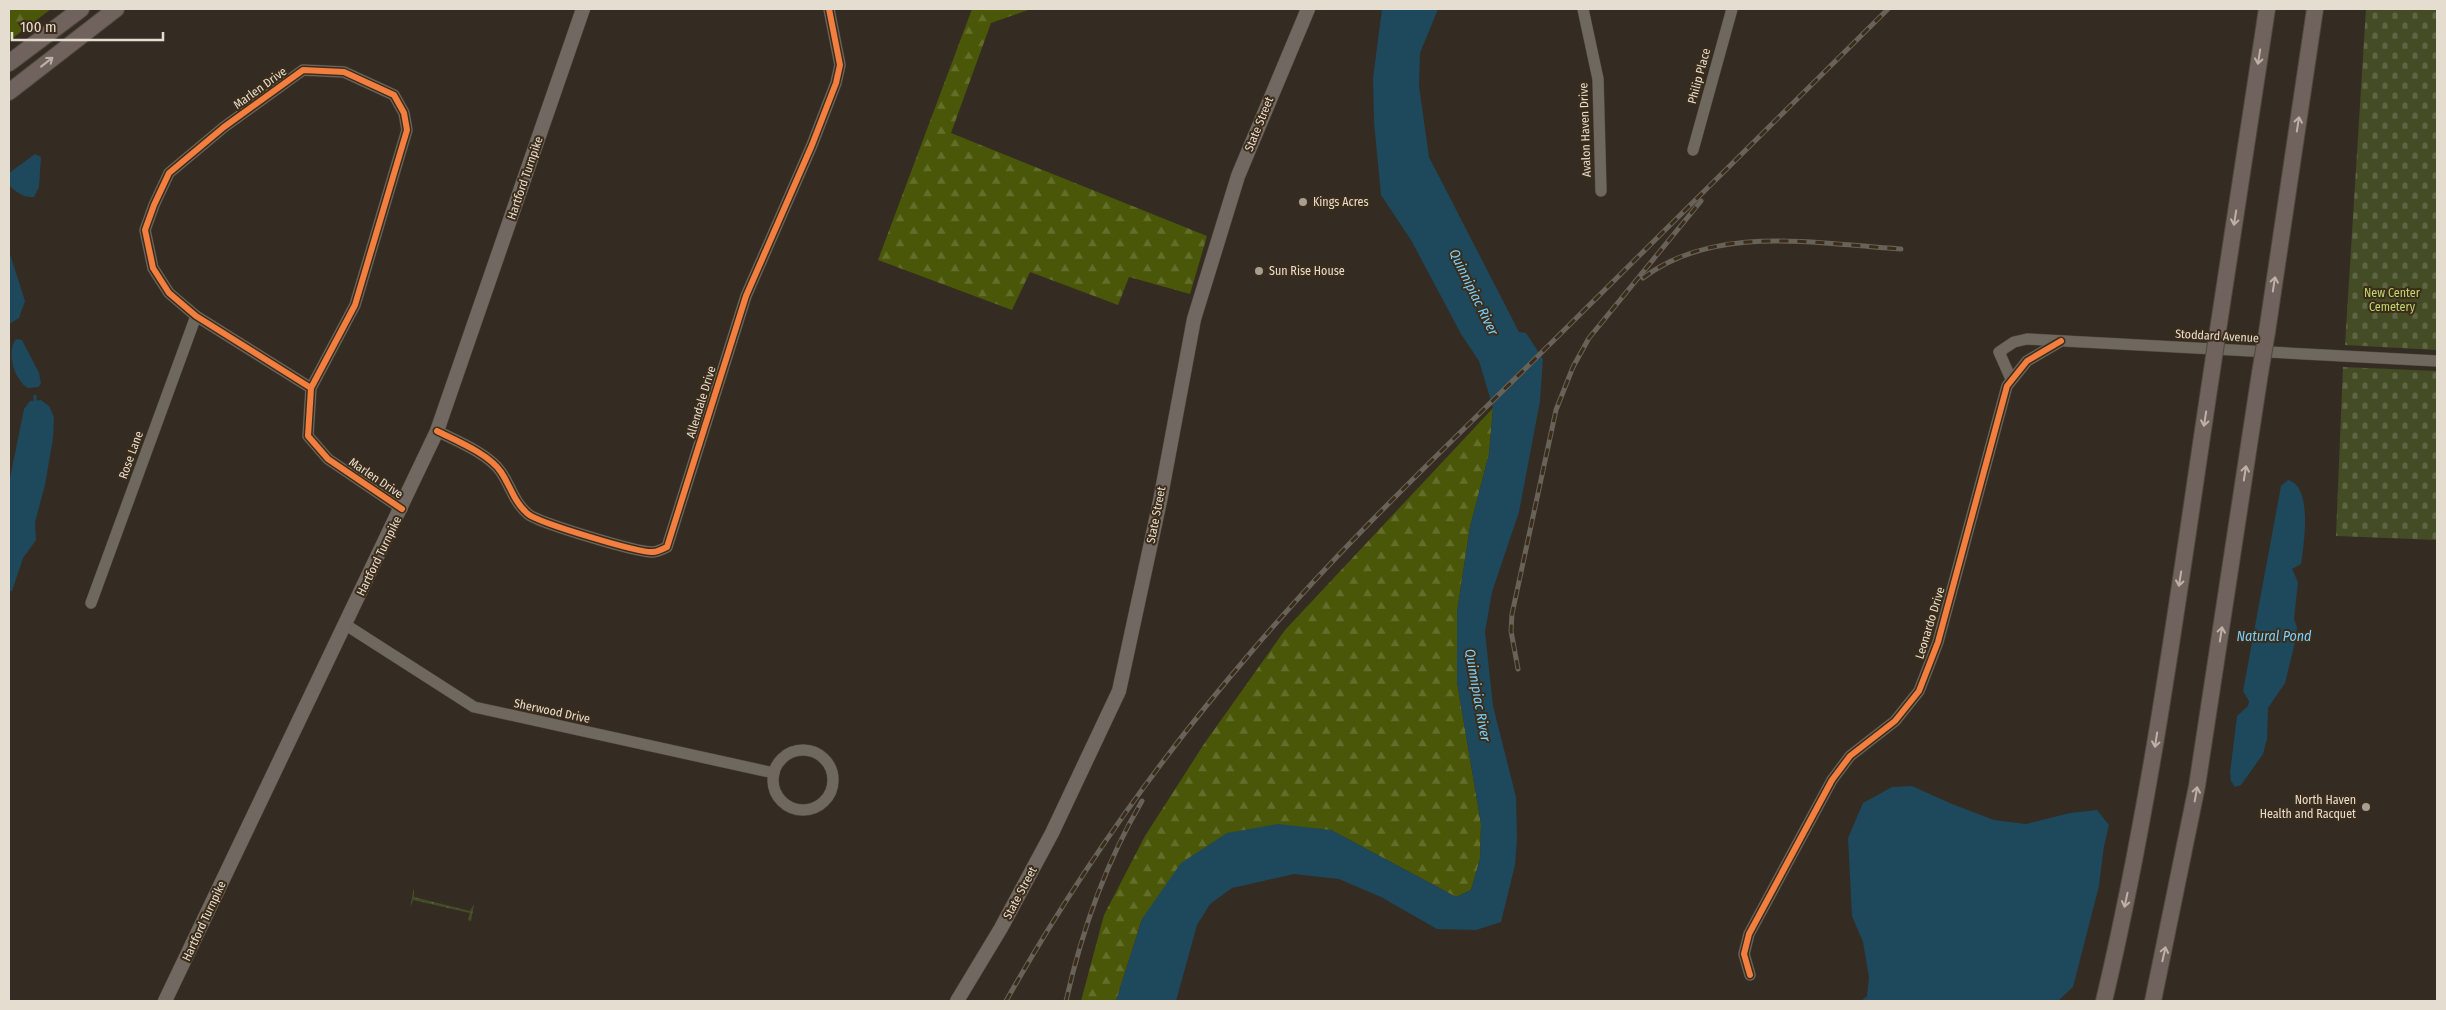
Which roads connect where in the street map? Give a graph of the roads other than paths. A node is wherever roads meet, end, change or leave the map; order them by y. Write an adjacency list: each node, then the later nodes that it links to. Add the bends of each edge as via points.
1 (82, 9): 10 (highway)
2 (116, 9): 11 (highway, one-way to 2)
3 (583, 9): 19 (main road, Hartford Turnpike)
4 (829, 9): 19 (street, Allendale Drive, via 840,66 836,83 746,296 667,547 652,552 565,529 529,515 515,501 501,471 473,448)
5 (1308, 9): 26 (main road, State Street, via 1238,176 1194,319 1160,501 1119,691 1052,833)
6 (1583, 9): 13 (street, Avalon Haven Drive, via 1598,79)
7 (1732, 9): 12 (street, Philip Place)
8 (2267, 9): 27 (highway, one-way to 27, bridge, via 2149,779)
9 (2316, 9): 28 (highway, one-way to 9, bridge, via 2198,786)
10 (9, 63)
11 (9, 92)
12 (1693, 150)
13 (1601, 191)
14 (196, 316): 18 (street, Marlen Drive); 18 (street, Marlen Drive, via 169,293 153,268 145,230 169,173 224,127 303,70 344,72 394,95 404,113 407,130 354,304); 21 (street, Rose Lane)
15 (2061, 340): 16 (street, Stoddard Avenue); 17 (street, Leonardo Drive, via 2027,361); 17 (street, Stoddard Avenue, via 2021,340 1998,352)
16 (2437, 361)
17 (2011, 379): 24 (street, Leonardo Drive, via 2002,398 1938,642 1919,691 1895,721 1850,756 1832,780 1748,934 1744,954)
18 (311, 388): 20 (street, Marlen Drive, via 308,436 328,459)
19 (437, 431): 20 (main road, Hartford Turnpike)
20 (402, 509): 22 (main road, Hartford Turnpike)
21 (91, 602)
22 (346, 625): 23 (street, Sherwood Drive, via 474,707); 25 (main road, Hartford Turnpike)
23 (774, 773): 23 (street, via 773,784 779,798 791,808 812,809 828,797 832,787 831,769 826,761 810,751 792,752 777,764)
24 (1750, 975)
25 (165, 1001)
26 (957, 1001)
27 (2104, 1001)
28 (2153, 1001)

